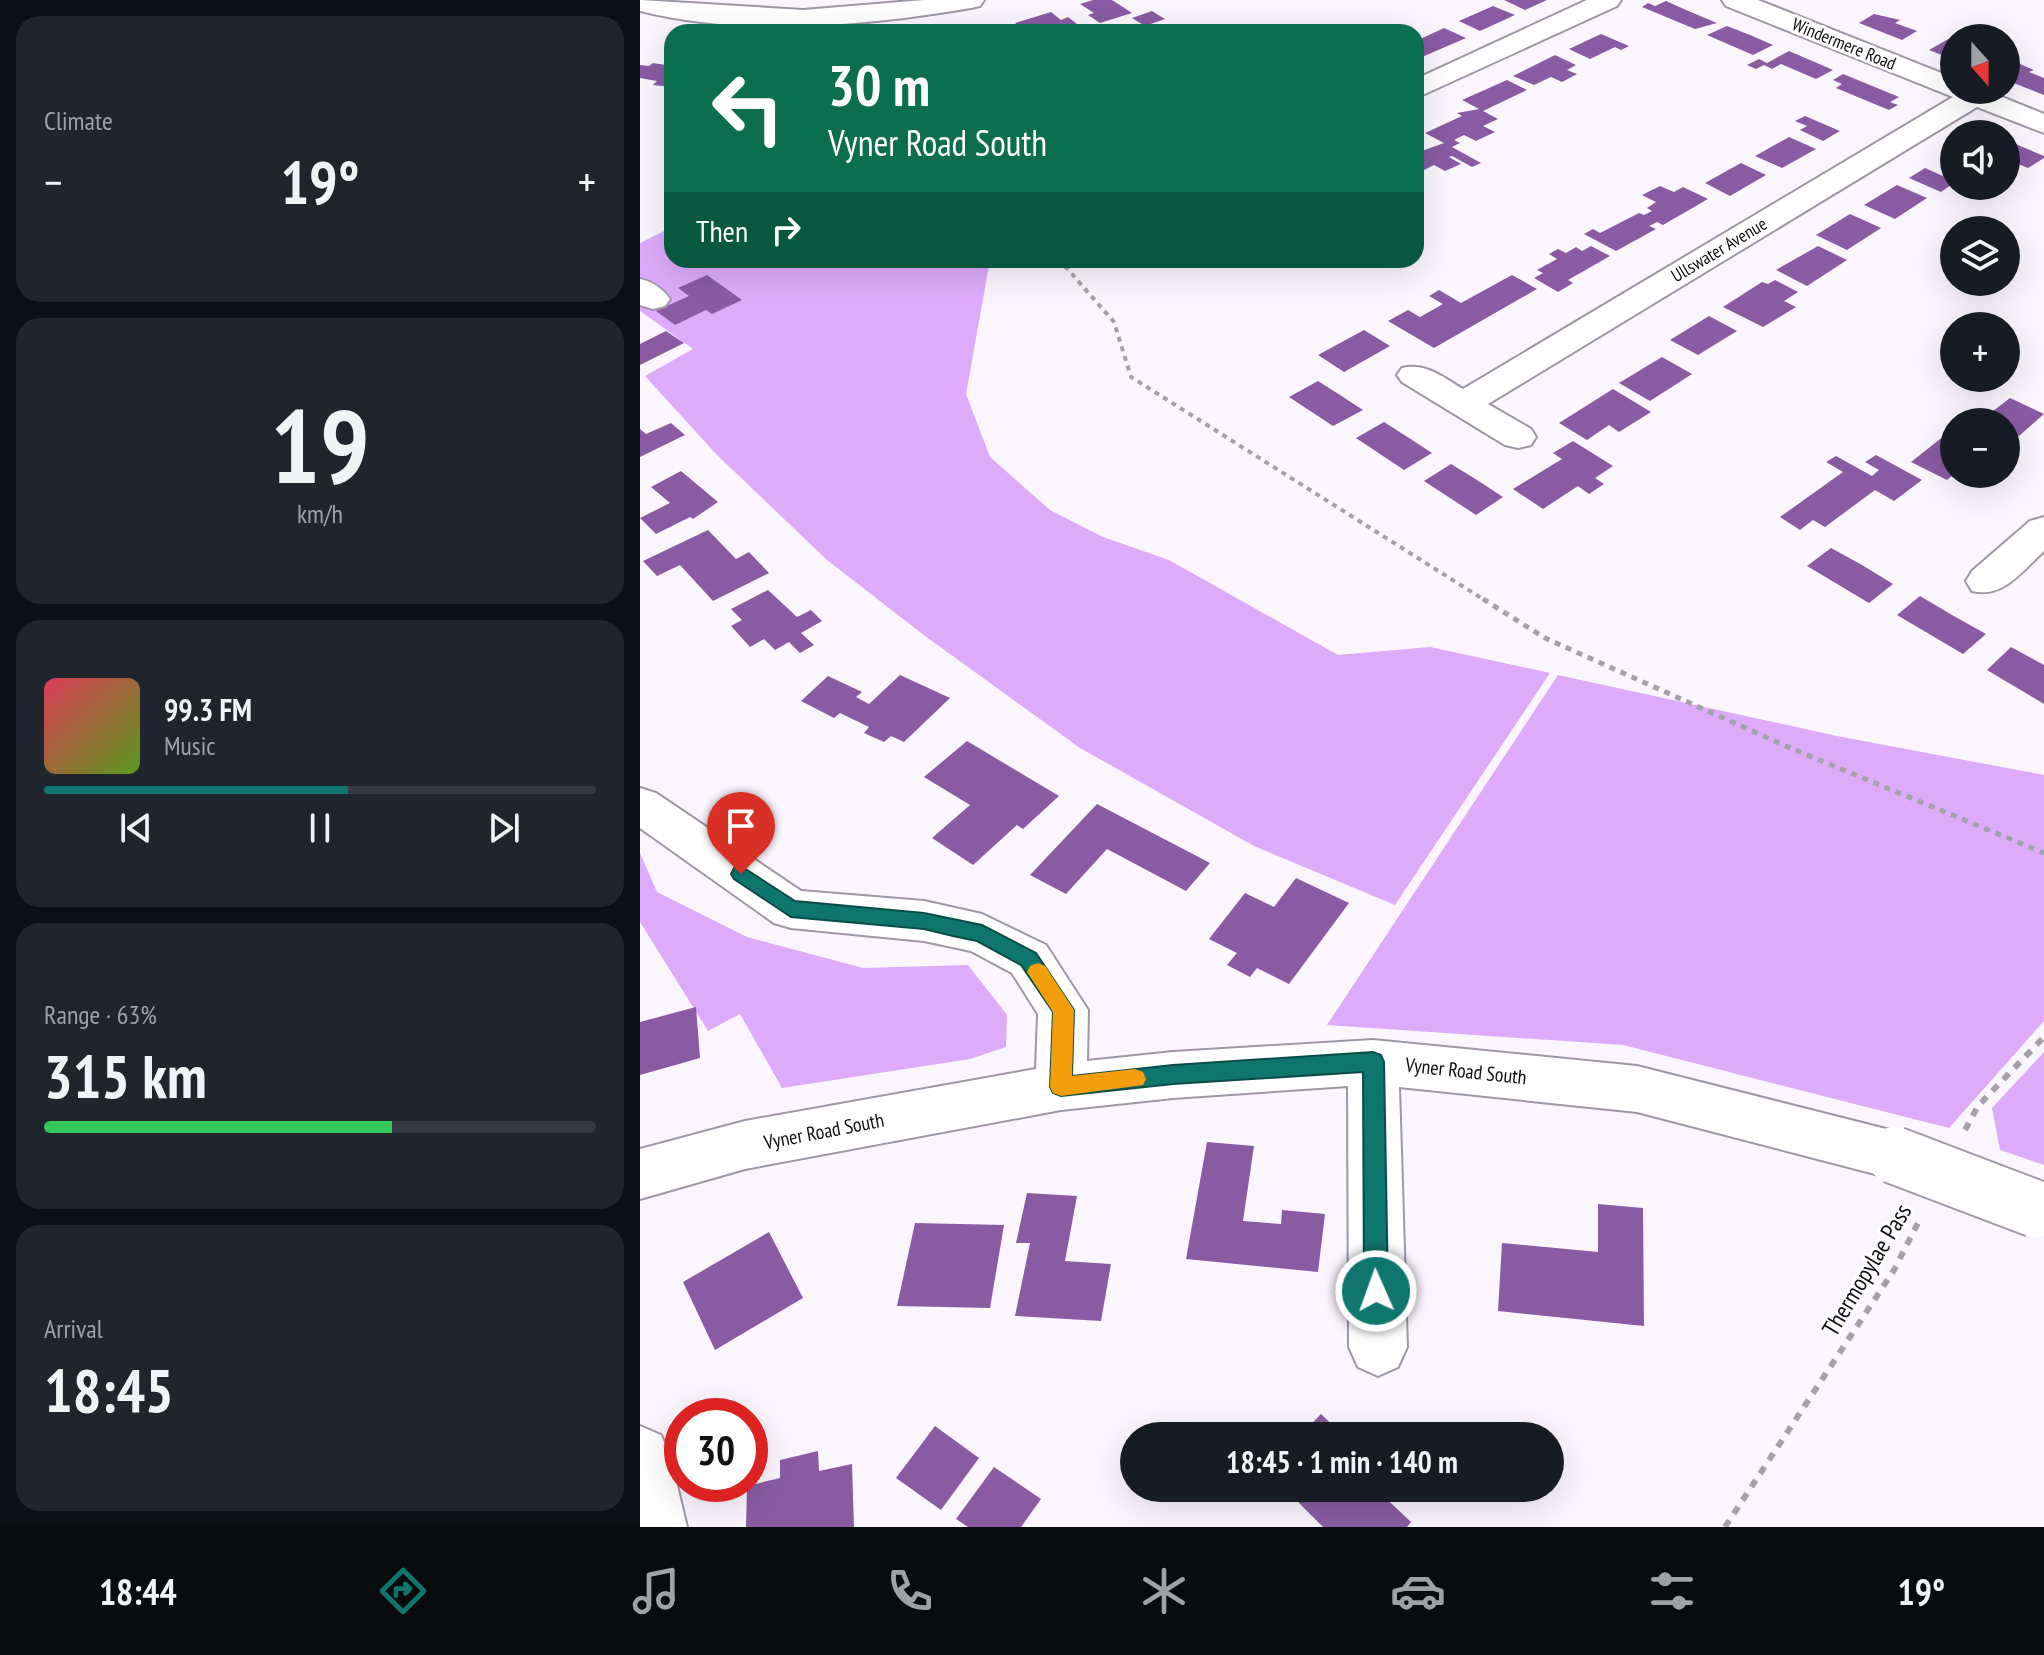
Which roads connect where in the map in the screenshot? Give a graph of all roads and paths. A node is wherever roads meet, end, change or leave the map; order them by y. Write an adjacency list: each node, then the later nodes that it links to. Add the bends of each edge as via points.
1 (971, 0): 5 (street)
2 (1608, 0): 9 (street)
3 (1735, 0): 8 (street, Windermere Road)
4 (640, 3): 6 (street)
5 (903, 6): 7 (street)
6 (830, 24)
7 (846, 24)
8 (1940, 82)
9 (1424, 86)
10 (1942, 104): 15 (street, Ullswater Avenue)
11 (1995, 104): 12 (street, Windermere Road)
12 (2044, 124)
13 (1066, 268): 20 (path, via 1114,322 1131,377 1545,638)
14 (1414, 375): 15 (street)
15 (1463, 404): 16 (street)
16 (1518, 437)
17 (2044, 530): 18 (street)
18 (1986, 581)
19 (640, 805): 23 (street, via 791,909 953,927 982,934 1029,959 1063,1010)
20 (2044, 853)
21 (2044, 1037): 24 (path, via 1978,1106)
22 (1373, 1062): 23 (street, Vyner Road South); 27 (street, Vyner Road South, bridge, via 1637,1089 1894,1155); 28 (street)
23 (1061, 1087): 25 (street, Vyner Road South, via 745,1145)
24 (1964, 1133)
25 (640, 1174)
26 (1929, 1202): 31 (path, Thermopylae Pass, via 1894,1270)
27 (2040, 1211)
28 (1378, 1347)
29 (640, 1456): 30 (street)
30 (656, 1527)
31 (1725, 1527)

